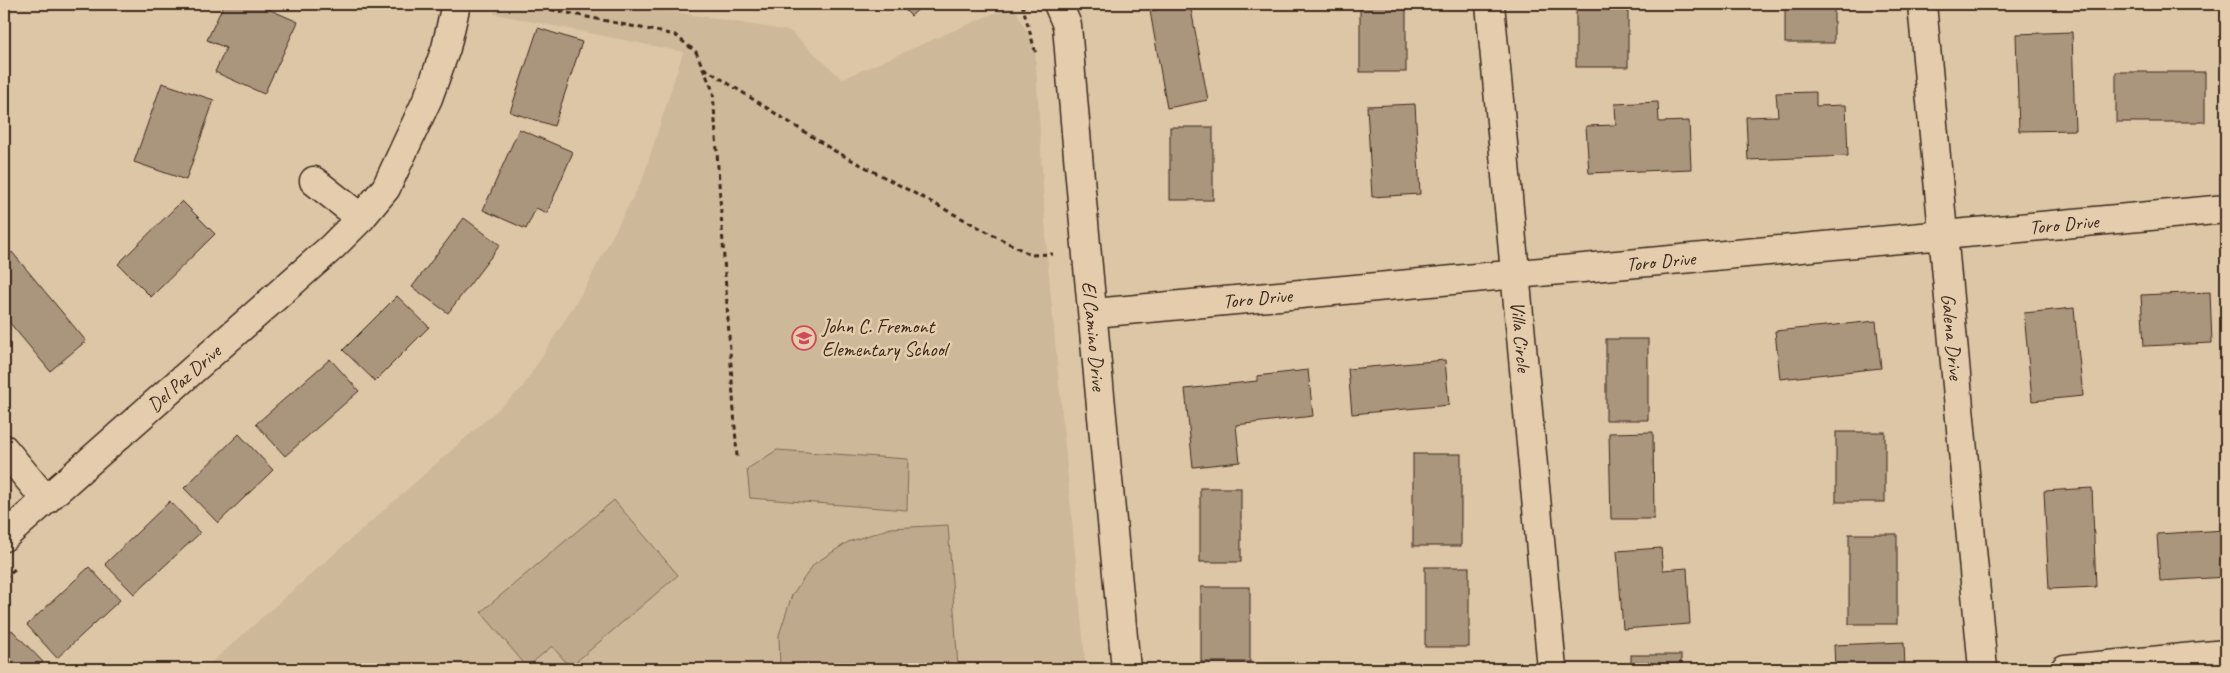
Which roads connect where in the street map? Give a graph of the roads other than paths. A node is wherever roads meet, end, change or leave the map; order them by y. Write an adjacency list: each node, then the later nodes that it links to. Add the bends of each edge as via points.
1 (456, 4): 7 (street, Del Paz Drive, via 446,48 428,98 386,188)
2 (1058, 4): 10 (street, El Camino Drive, via 1067,25 1083,229)
3 (1490, 4): 9 (street, Villa Circle)
4 (1922, 4): 8 (street, Galena Drive)
5 (314, 181): 7 (street)
6 (2226, 208): 8 (street, Toro Drive)
7 (361, 218): 12 (street, Del Paz Drive)
8 (1942, 234): 9 (street, Toro Drive); 17 (street, Galena Drive)
9 (1514, 275): 10 (street, Toro Drive); 16 (street, Villa Circle)
10 (1094, 313): 15 (street, El Camino Drive)
11 (4, 450): 12 (street)
12 (46, 500): 13 (street, Del Paz Drive)
13 (4, 536)
14 (2226, 654): 18 (street)
15 (1126, 669)
16 (1552, 669)
17 (1984, 669)
18 (2065, 669)

